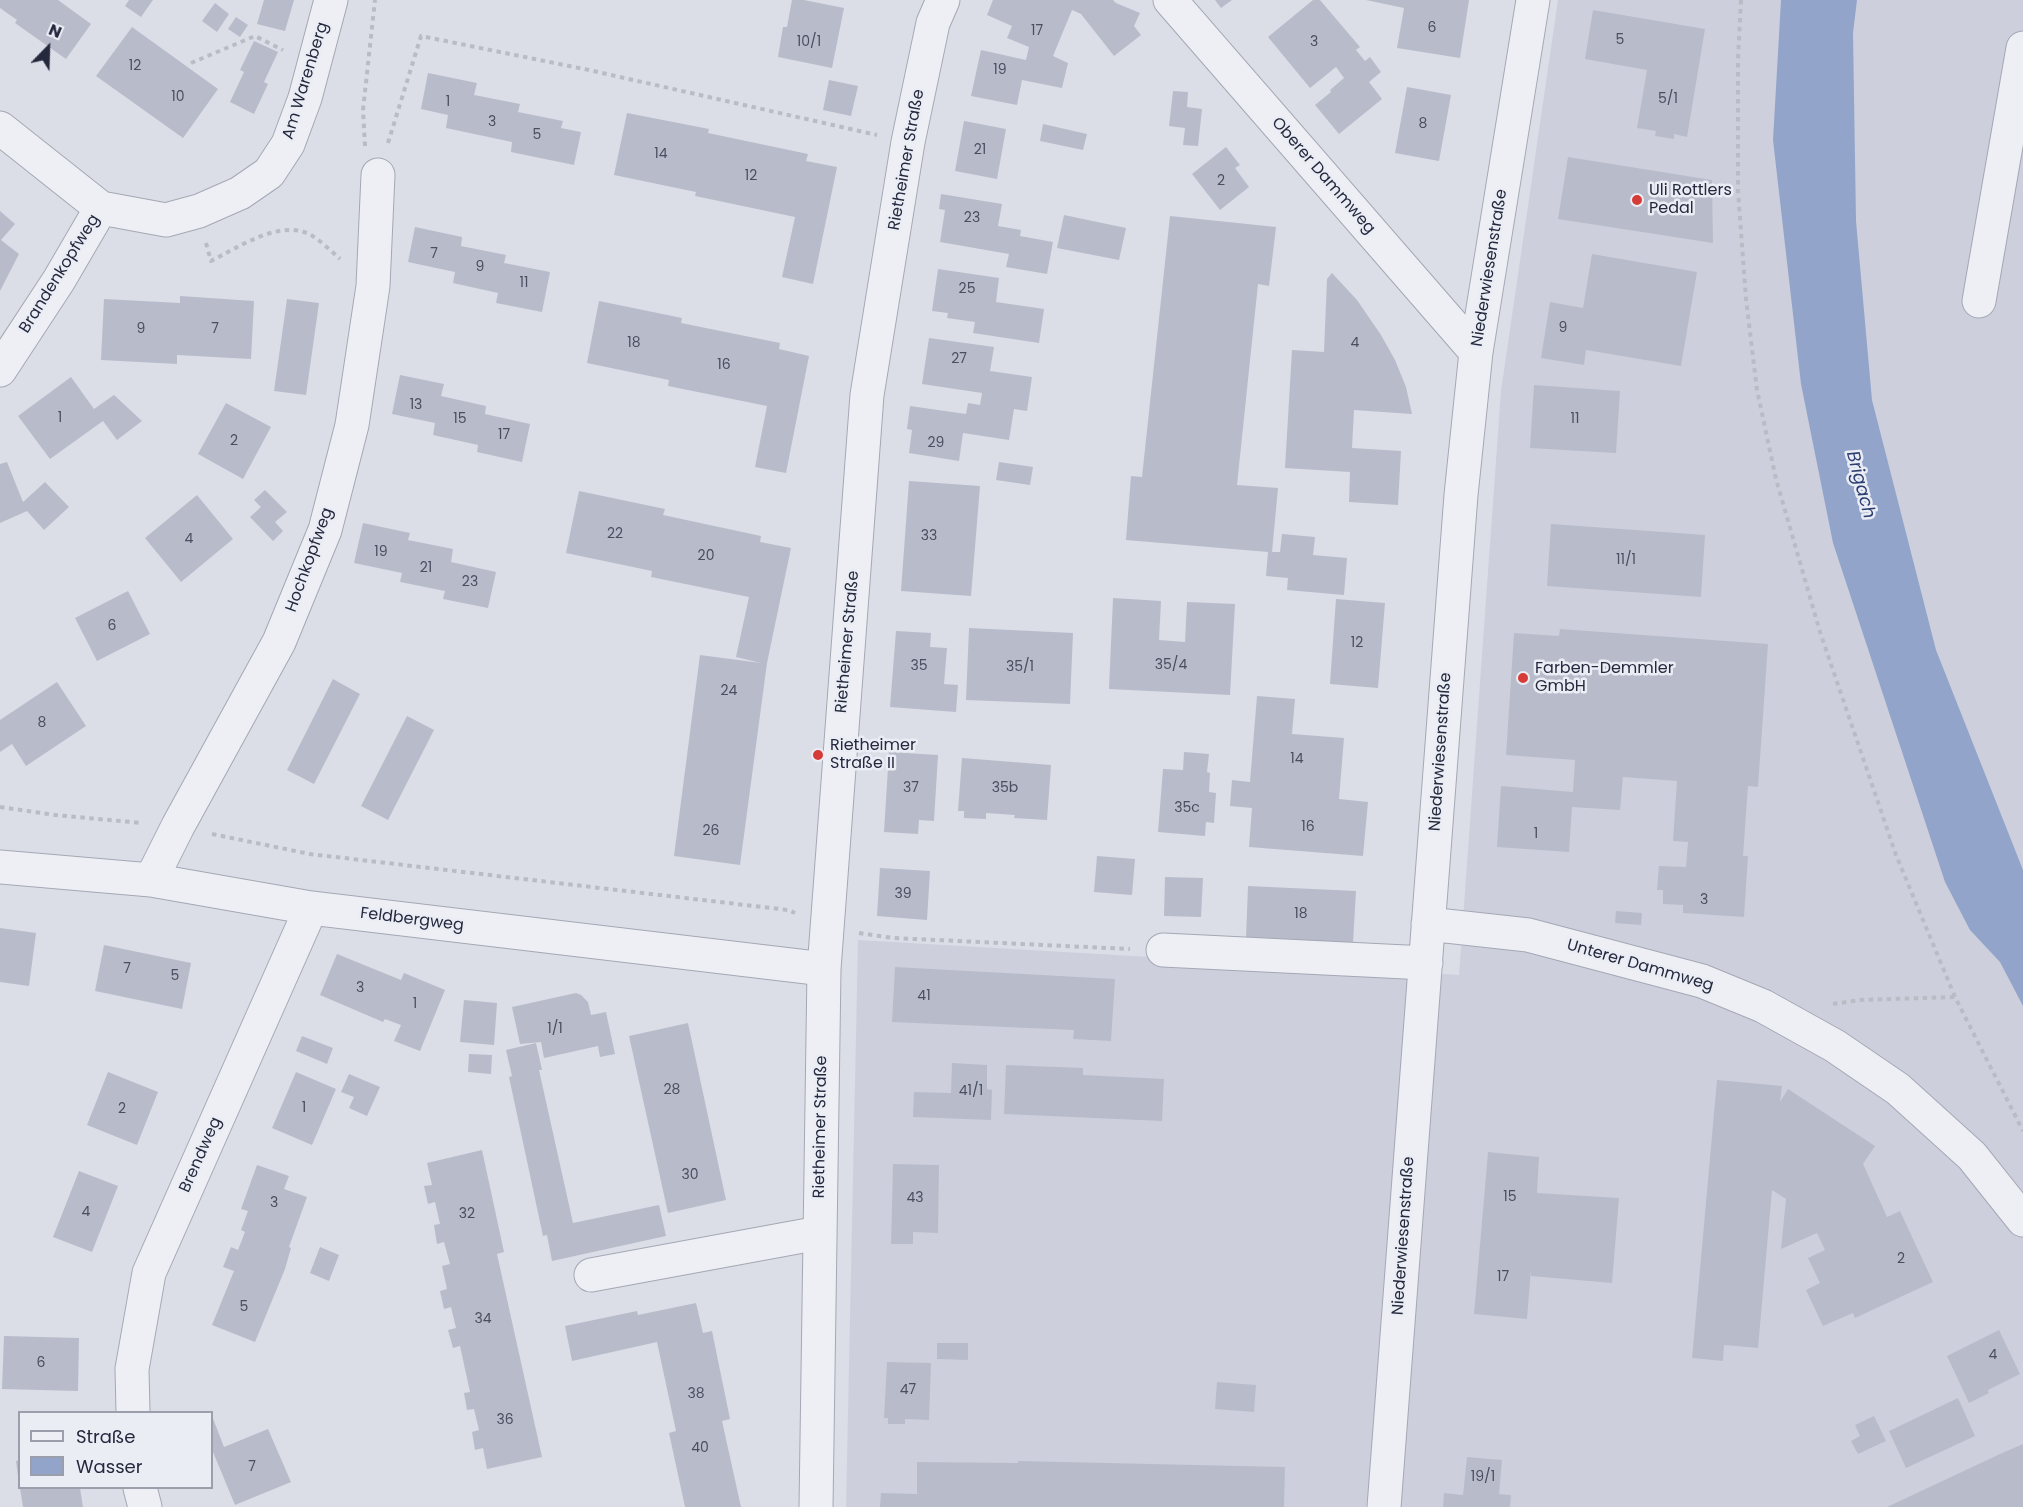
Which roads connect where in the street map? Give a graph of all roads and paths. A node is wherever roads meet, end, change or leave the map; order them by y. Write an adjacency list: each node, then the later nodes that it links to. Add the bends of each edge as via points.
1 (331, 0): 14 (street, Am Warenberg, via 305,98 288,144 269,173 240,193)
2 (375, 0): 12 (path, via 363,110 365,152)
3 (943, 0): 11 (street, Rietheimer Straße, via 933,23)
4 (1170, 0): 17 (street, Oberer Dammweg)
5 (1533, 0): 17 (street, Niederwiesenstraße)
6 (1741, 0): 29 (path, via 1738,191 1745,287 1757,390 1776,479 1820,632 1896,855)
7 (2023, 48): 16 (street)
8 (287, 52): 9 (path, via 255,36)
9 (191, 63)
10 (0, 128): 13 (street, Am Warenberg)
11 (908, 142): 12 (path, via 421,36); 25 (street, Rietheimer Straße, via 867,395)
12 (378, 175): 15 (street, Hochkopfweg)
13 (101, 208): 14 (street, Am Warenberg, via 166,220); 18 (street, Brandenkopfweg)
14 (199, 211): 15 (path, via 211,261 267,234 285,230 310,234)
15 (373, 286): 20 (street, Hochkopfweg, via 352,424 325,530 279,642)
16 (1979, 301)
17 (1476, 352): 24 (street, Niederwiesenstraße)
18 (0, 370)
19 (0, 807): 20 (path)
20 (178, 826): 22 (street, Hochkopfweg); 25 (path, via 310,854 788,910)
21 (0, 867): 22 (street, Feldbergweg)
22 (151, 880): 23 (street, Feldbergweg)
23 (311, 908): 28 (street, Feldbergweg); 35 (street, Brendweg, via 149,1274 132,1370)
24 (1428, 924): 27 (street, Niederwiesenstraße); 30 (street, Unterer Dammweg, via 1528,935 1702,981 1763,1006)
25 (827, 929): 26 (path, via 893,938); 28 (street, Rietheimer Straße)
26 (1163, 950): 27 (street)
27 (1426, 963): 39 (street, Niederwiesenstraße)
28 (824, 969): 33 (street, Rietheimer Straße)
29 (1955, 996): 30 (path, via 1818,1006); 31 (path)
30 (1804, 1029): 32 (street, Unterer Dammweg, via 1898,1089 1972,1156)
31 (2023, 1131)
32 (2023, 1220)
33 (819, 1233): 34 (street); 38 (street, Rietheimer Straße)
34 (591, 1275)
35 (133, 1411)
36 (140, 1489): 37 (street)
37 (145, 1507)
38 (816, 1507)
39 (1384, 1507)

